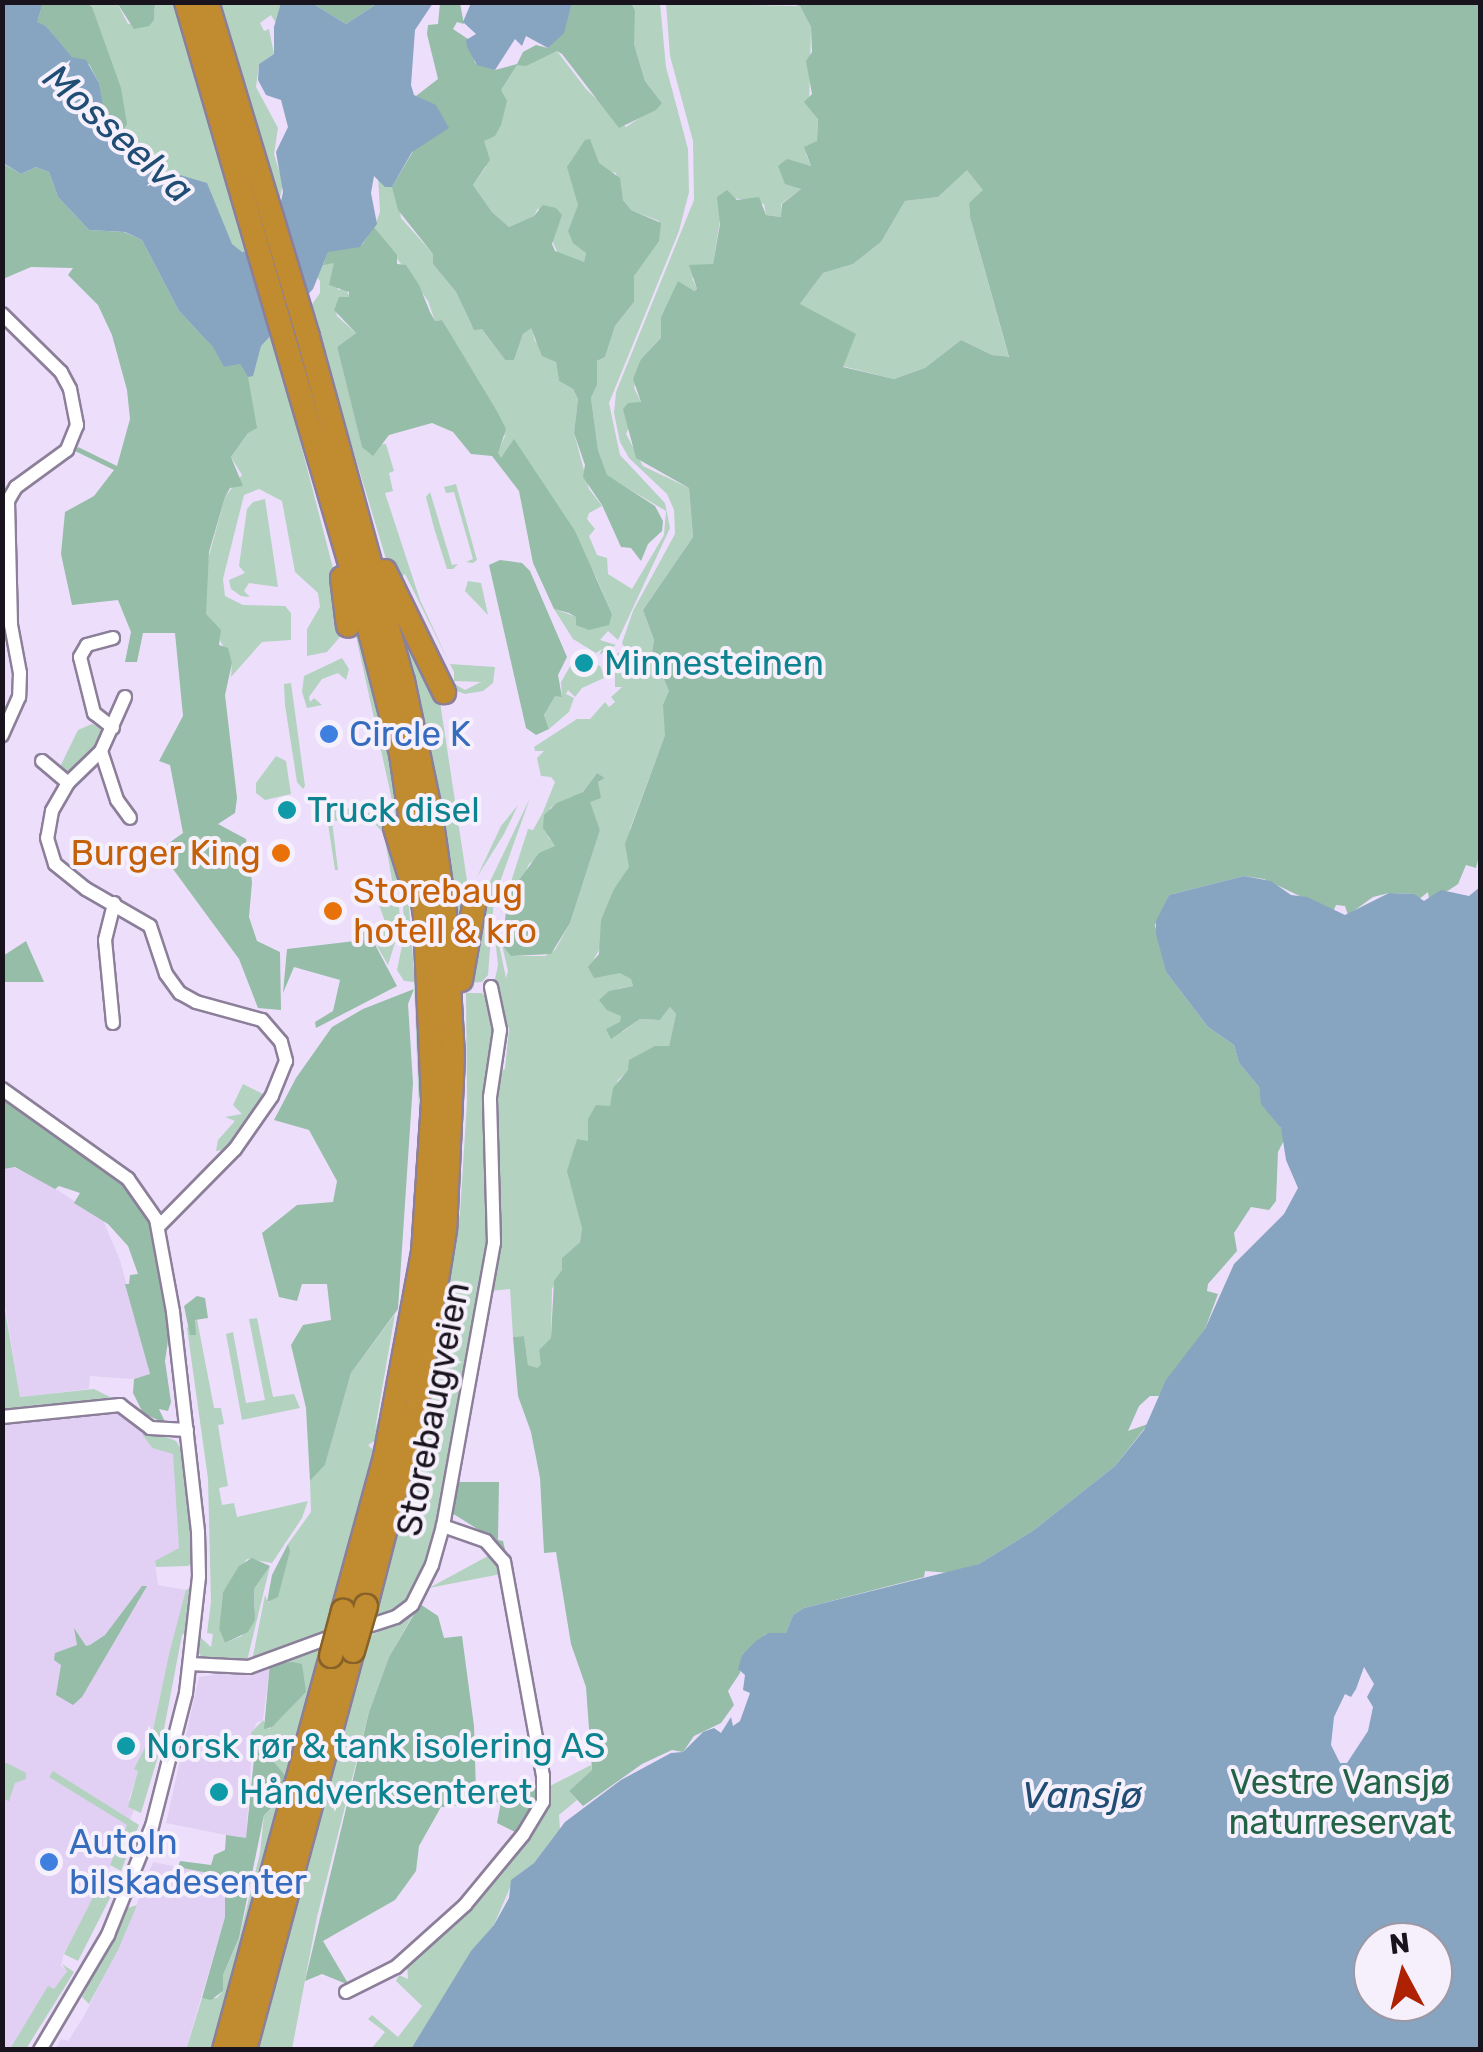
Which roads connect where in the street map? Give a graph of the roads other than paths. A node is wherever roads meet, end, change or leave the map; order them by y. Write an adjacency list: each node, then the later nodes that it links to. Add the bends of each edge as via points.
1 (186, 2): 4 (highway, via 257,245)
2 (207, 2): 4 (highway, via 264,192)
3 (2, 314): 6 (street, via 53,362 77,416 67,450)
4 (296, 341): 5 (highway); 7 (highway)
5 (348, 486): 10 (highway); 24 (highway, via 403,681 430,809)
6 (8, 488): 13 (street, via 11,625 20,673)
7 (338, 526): 8 (highway); 21 (highway, via 400,754)
8 (348, 626)
9 (113, 638): 12 (street, via 87,646 80,657 94,714)
10 (444, 692)
11 (125, 697): 12 (street)
12 (114, 728): 14 (street)
13 (2, 735)
14 (102, 751): 16 (street); 17 (street, via 117,800)
15 (42, 762): 16 (street)
16 (68, 783): 20 (street, via 47,824 50,852 70,878)
17 (130, 818)
18 (395, 828): 21 (highway, via 412,888 422,970)
19 (475, 900): 24 (highway)
20 (114, 903): 23 (street, via 105,940); 26 (street, via 150,926 166,974 180,993 262,1020 286,1060 272,1096 236,1150)
21 (431, 983): 30 (highway, via 433,1102 415,1309)
22 (491, 987): 29 (street, Storebaugveien, via 500,1030 490,1097 494,1242)
23 (113, 1024)
24 (453, 1057): 30 (highway, via 449,1189 431,1336)
25 (2, 1089): 26 (street, via 128,1179)
26 (159, 1226): 28 (street)
27 (2, 1417): 28 (street, via 120,1405 150,1428)
28 (187, 1430): 32 (street, via 199,1577)
29 (443, 1526): 32 (street, Storebaugveien, via 426,1580 405,1612 249,1667); 33 (street, via 486,1541 504,1562 543,1802 453,1916 396,1967)
30 (354, 1609): 31 (highway, bridge)
31 (342, 1654): 35 (highway); 36 (highway)
32 (190, 1664): 34 (street, via 170,1763 136,1868 108,1935)
33 (346, 1992)
34 (40, 2050)
35 (224, 2050)
36 (245, 2050)

